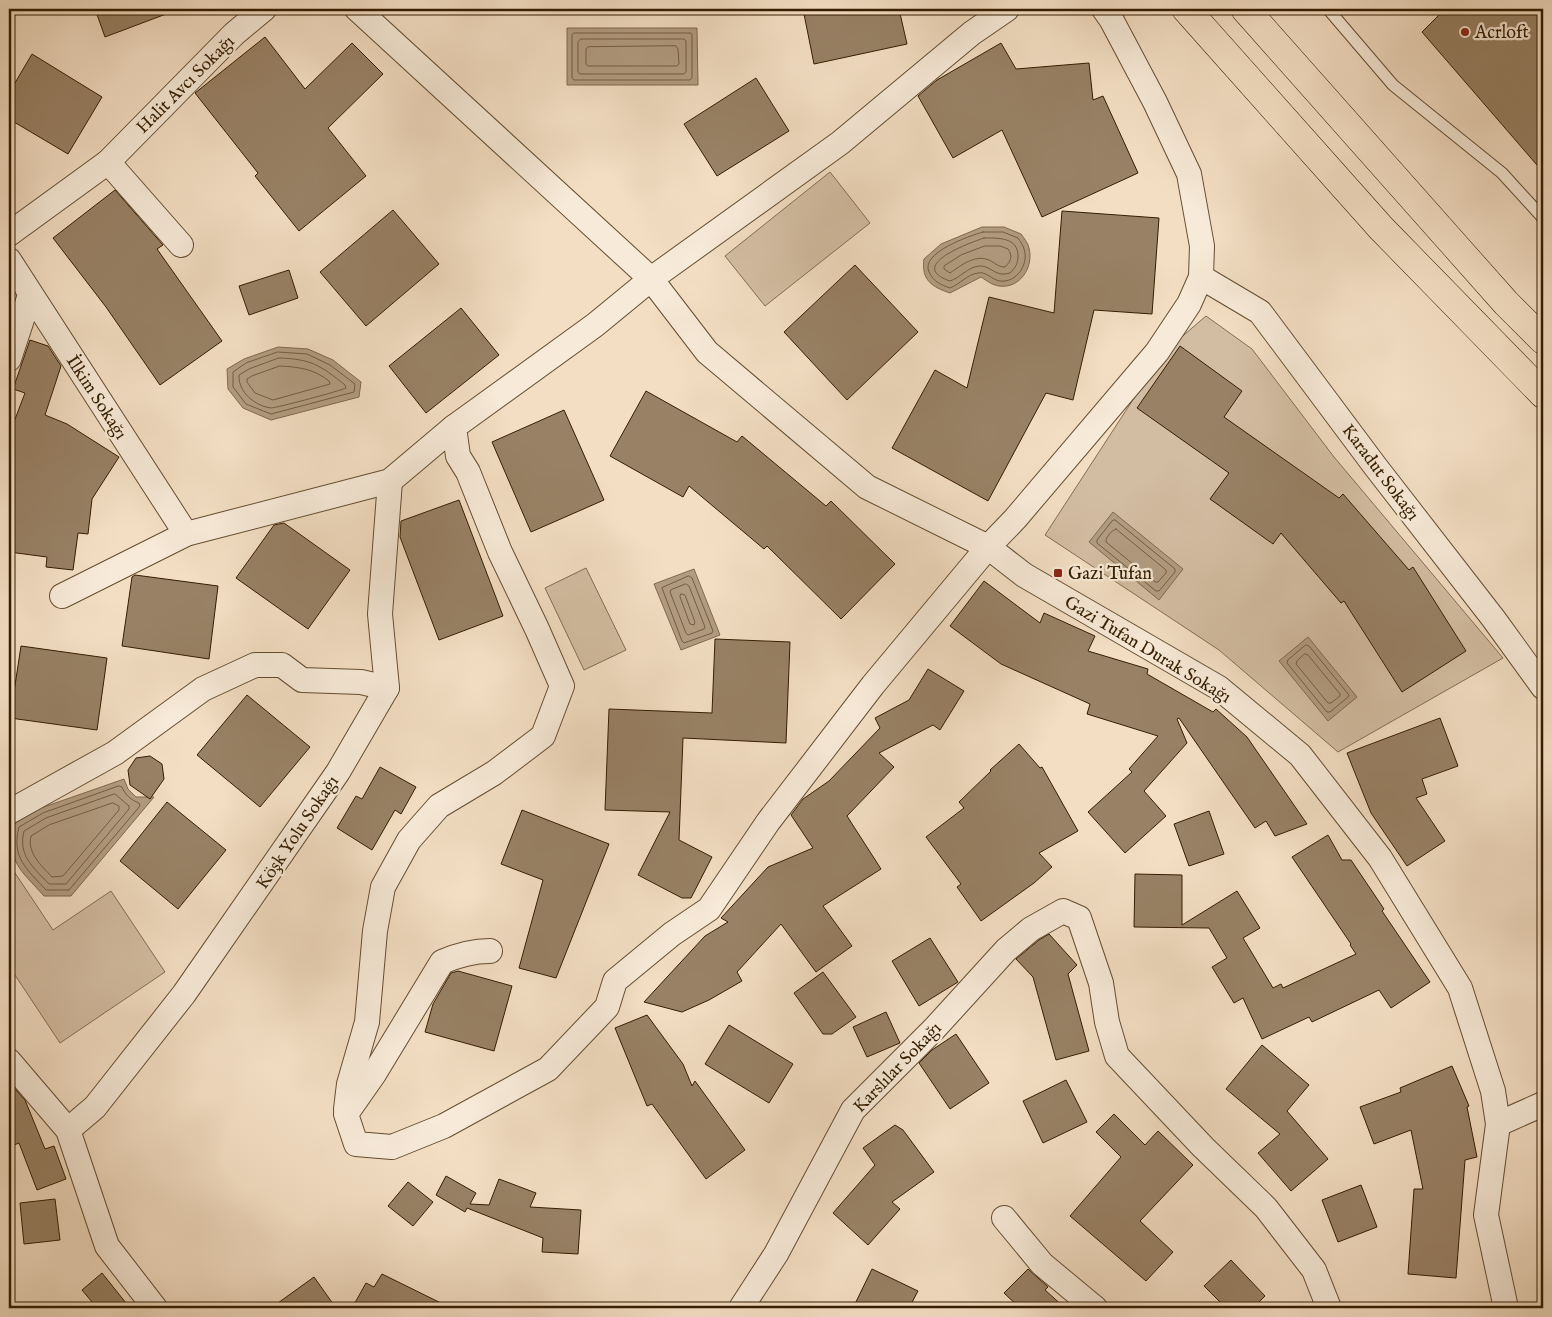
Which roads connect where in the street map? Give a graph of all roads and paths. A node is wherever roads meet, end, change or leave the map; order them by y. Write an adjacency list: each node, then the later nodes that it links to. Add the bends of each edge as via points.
1 (264, 9): 8 (street, Halit Avcı Sokağı, via 234,34)
2 (357, 9): 14 (street, Gazi Tufan Durak Sokağı)
3 (1007, 9): 14 (street, via 972,33 840,143)
4 (1104, 9): 13 (street, via 1155,102 1189,174 1202,246)
5 (1186, 9): 20 (highway, via 1381,228)
6 (1245, 9): 16 (highway)
7 (1328, 9): 9 (lane, via 1393,85 1502,172)
8 (108, 162): 10 (street, Halit Avcı Sokağı); 11 (street)
9 (1543, 218)
10 (9, 234)
11 (180, 245)
12 (9, 260): 15 (street, İlkim Sokağı)
13 (1201, 277): 24 (street, via 1189,304 1157,352 1015,519); 26 (street, Karadut Sokağı, via 1260,312)
14 (651, 279): 21 (street, via 594,325); 24 (street, Gazi Tufan Durak Sokağı, via 707,352 867,487)
15 (30, 294): 19 (street); 23 (street, İlkim Sokağı)
16 (1506, 303): 17 (highway); 18 (highway)
17 (1543, 321)
18 (1543, 340)
19 (9, 359)
20 (1543, 394)
21 (454, 427): 22 (street); 32 (street, via 458,456 468,472 500,552 562,686 543,736 494,773 439,806 409,840 383,887 375,932 367,1022 349,1084)
22 (390, 482): 23 (street); 27 (street, via 380,614)
23 (186, 534): 25 (street)
24 (988, 546): 32 (street, via 873,685 768,822 709,908 615,981 607,1008 548,1069 444,1126 392,1148 356,1144); 33 (street, Gazi Tufan Durak Sokağı, via 1024,575 1219,688 1300,755 1380,858 1460,988 1493,1091)
25 (62, 596)
26 (1543, 687)
27 (387, 688): 28 (street, via 361,682 302,680 282,665 254,665 203,689 115,753); 34 (street, Köşk Yolu Sokağı, via 338,772 184,994 96,1107)
28 (9, 812)
29 (490, 951): 32 (street, via 460,954 442,962)
30 (9, 1061): 34 (street)
31 (1543, 1104): 33 (street)
32 (346, 1114)
33 (1498, 1124): 40 (street, Gazi Tufan Durak Sokağı, via 1486,1214)
34 (68, 1130): 36 (street, via 107,1246)
35 (1004, 1218): 38 (street, via 1042,1264)
36 (155, 1308)
37 (741, 1308): 39 (street, Karslılar Sokağı, via 776,1254 853,1110 934,1029 1006,950 1032,928 1063,911 1079,918 1090,946 1117,1056 1266,1208 1314,1270)
38 (1095, 1308)
39 (1329, 1308)
40 (1506, 1308)

